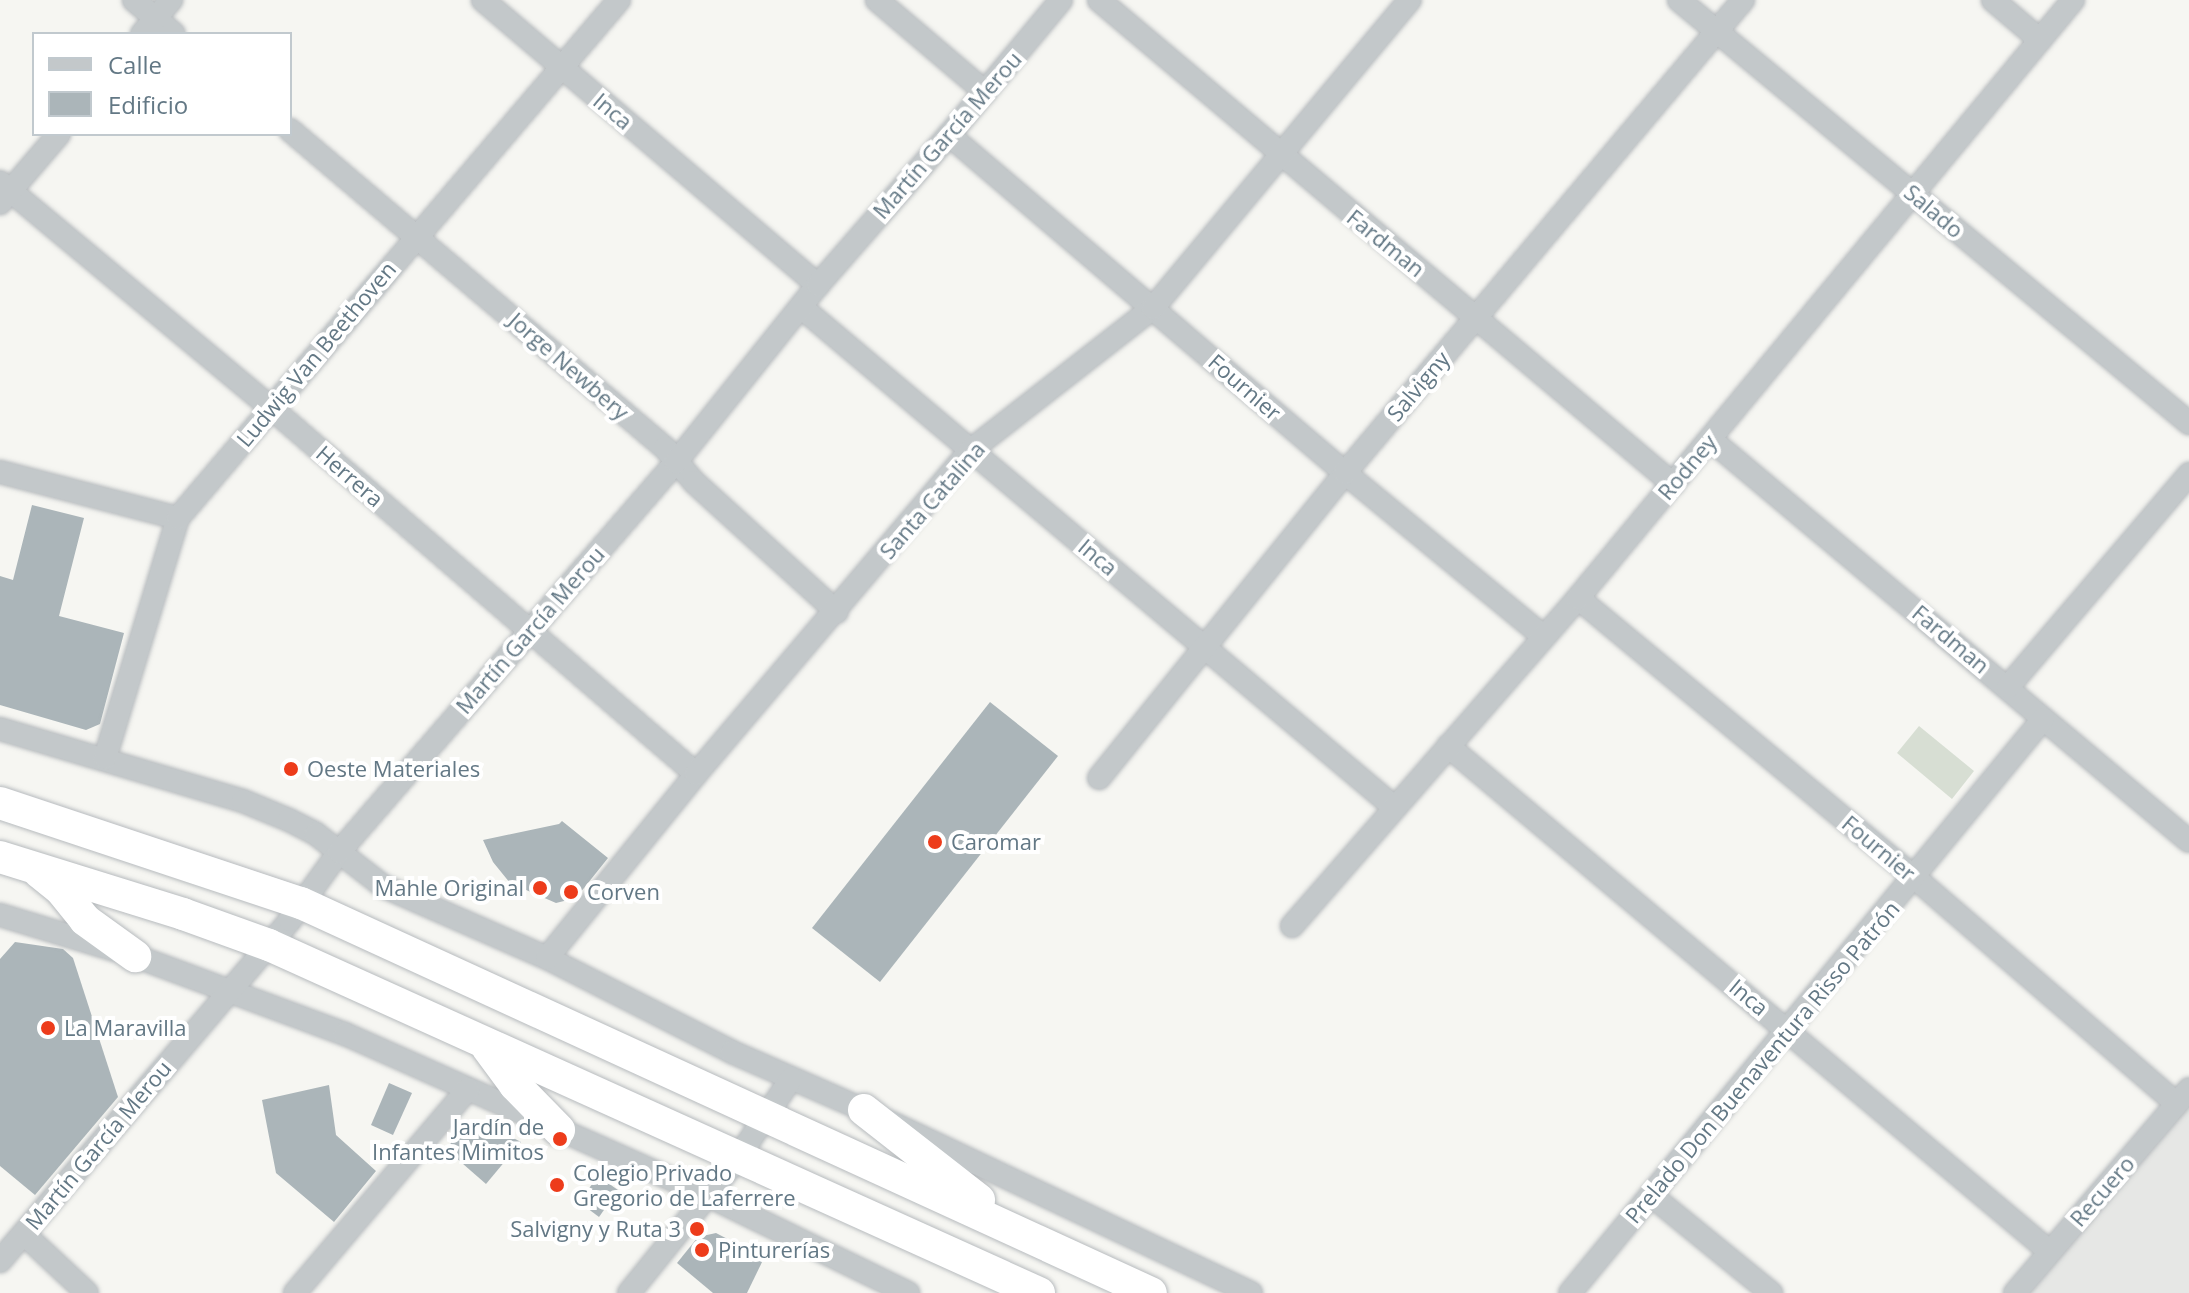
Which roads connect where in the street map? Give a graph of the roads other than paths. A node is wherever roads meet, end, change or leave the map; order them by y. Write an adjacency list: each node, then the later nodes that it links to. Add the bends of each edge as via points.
1 (134, 0): 13 (street)
2 (171, 0): 13 (street)
3 (483, 0): 16 (street, Inca)
4 (619, 0): 16 (street, Ludwig Van Beethoven)
5 (877, 0): 17 (street)
6 (1061, 0): 17 (street, Martín García Merou)
7 (1099, 0): 21 (street, Fardman)
8 (1410, 0): 21 (street, Santa Catalina)
9 (1679, 0): 14 (street, Salado)
10 (1743, 0): 14 (street, Salvigny)
11 (1993, 0): 15 (street)
12 (2073, 0): 15 (street, Rodney)
13 (149, 26)
14 (1716, 31): 23 (street, Salado); 28 (street, Salvigny)
15 (2040, 40): 23 (street, Rodney)
16 (561, 67): 24 (street, Ludwig Van Beethoven); 25 (street, Inca)
17 (985, 92): 19 (street, Martín García Merou)
18 (292, 132): 24 (street, Jorge Newbery)
19 (949, 135): 25 (street, Martín García Merou); 27 (street, Fournier)
20 (57, 136): 22 (street)
21 (1278, 154): 27 (street, Santa Catalina); 28 (street, Fardman)
22 (4, 192): 29 (street, Herrera)
23 (1913, 194): 30 (street, Salado); 31 (street, Rodney)
24 (416, 235): 29 (street, Ludwig Van Beethoven); 33 (street, Jorge Newbery)
25 (818, 285): 26 (street, Martín García Merou)
26 (801, 307): 32 (street, Inca); 33 (street, Martín García Merou)
27 (1153, 308): 32 (street, Santa Catalina); 35 (street, Fournier)
28 (1476, 317): 35 (street, Salvigny); 37 (street, Fardman)
29 (270, 407): 38 (street, Ludwig Van Beethoven); 41 (street, Herrera)
30 (2189, 423)
31 (1710, 439): 37 (street, Rodney); 44 (street, Fardman)
32 (971, 450): 40 (street, Santa Catalina); 43 (street, Inca)
33 (676, 462): 40 (street, Jorge Newbery); 41 (street, Martín García Merou)
34 (0, 472): 38 (street)
35 (1345, 473): 42 (street, Fournier); 43 (street, Salvigny)
36 (2189, 474): 44 (street)
37 (1673, 484): 39 (street, Rodney)
38 (178, 518): 48 (street, Ludwig Van Beethoven)
39 (1578, 598): 42 (street, Rodney); 56 (street, Fournier)
40 (837, 612): 49 (street, Santa Catalina)
41 (528, 630): 49 (street, Herrera); 54 (street, Martín García Merou)
42 (1543, 636): 47 (street, Rodney)
43 (1203, 646): 50 (street, Salvigny); 52 (street, Inca)
44 (2008, 687): 45 (street, Fardman)
45 (2043, 719): 53 (street, Fardman); 56 (street, Prelado Don Buenaventura Risso Patrón)
46 (0, 729): 48 (street)
47 (1448, 746): 52 (street, Rodney); 64 (street, Inca)
48 (105, 758): 54 (street, via 243,801 316,834)
49 (696, 774): 62 (street, Santa Catalina)
50 (1099, 778)
51 (0, 803): 57 (highway)
52 (1394, 807): 59 (street, Rodney)
53 (2189, 841)
54 (339, 852): 57 (street, Martín García Merou); 62 (street, via 383,886)
55 (15, 861): 60 (highway); 61 (highway, via 61,890 85,920)
56 (1914, 877): 64 (street, Prelado Don Buenaventura Risso Patrón); 68 (street, Fournier)
57 (301, 903): 60 (street, Martín García Merou); 70 (highway)
58 (0, 915): 61 (street)
59 (1292, 926)
60 (269, 945): 63 (street, Martín García Merou); 65 (highway)
61 (135, 956): 63 (street)
62 (547, 958): 66 (street)
63 (229, 990): 67 (street); 75 (street, Martín García Merou)
64 (1788, 1030): 74 (street, Prelado Don Buenaventura Risso Patrón); 77 (street, Inca)
65 (485, 1044): 71 (highway, via 515,1085); 72 (highway)
66 (791, 1079): 69 (street); 70 (street)
67 (468, 1089): 71 (street); 81 (street)
68 (2183, 1096): 77 (street, Recuero)
69 (864, 1110): 76 (highway); 85 (street)
70 (767, 1115): 72 (street); 76 (highway)
71 (559, 1130): 73 (street)
72 (737, 1159): 73 (street); 83 (highway)
73 (707, 1195): 79 (street); 82 (street)
74 (1652, 1196): 86 (street, Prelado Don Buenaventura Risso Patrón); 87 (street)
75 (24, 1234): 78 (street, Martín García Merou); 80 (street)
76 (1023, 1234): 84 (highway)
77 (2049, 1251): 88 (street, Recuero)
78 (0, 1261)
79 (893, 1290)
80 (87, 1293)
81 (295, 1293)
82 (629, 1293)
83 (1039, 1293)
84 (1151, 1293)
85 (1251, 1293)
86 (1570, 1293)
87 (1771, 1293)
88 (2015, 1293)

